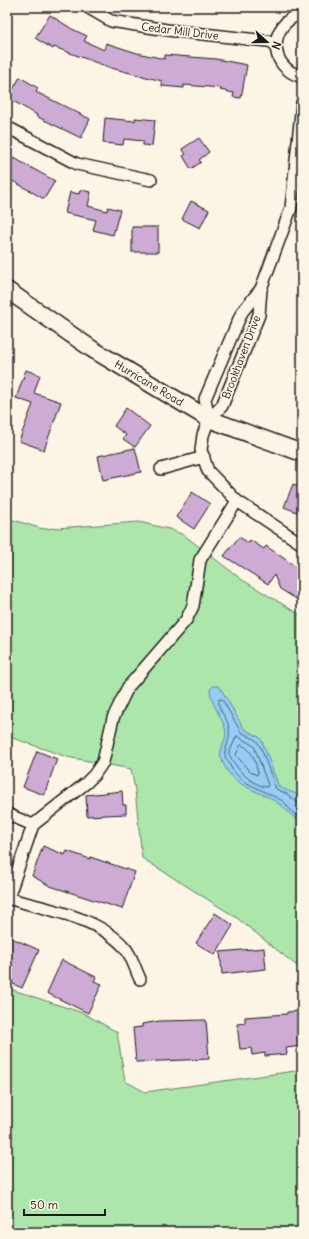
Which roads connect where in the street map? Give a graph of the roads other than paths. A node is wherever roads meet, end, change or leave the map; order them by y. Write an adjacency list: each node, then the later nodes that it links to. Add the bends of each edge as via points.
1 (87, 7): 3 (street, Cedar Mill Drive, via 110,21)
2 (302, 13): 3 (street, via 284,23)
3 (276, 42): 4 (street, via 276,52 286,69)
4 (302, 76)
5 (302, 103): 8 (street, Brookhaven Drive, via 291,208)
6 (7, 127): 7 (street, via 77,164)
7 (152, 180)
8 (261, 289): 10 (street, Brookhaven Drive, via 259,315 222,406); 10 (street, Brookhaven Drive, via 242,312 204,399)
9 (7, 290): 10 (street, Hurricane Road, via 92,349)
10 (209, 419): 11 (street, Hurricane Road); 12 (street, via 202,442 201,450)
11 (302, 453)
12 (204, 457): 13 (street); 14 (street, via 208,471)
13 (161, 469)
14 (237, 501): 15 (street); 17 (street, via 200,560 194,606 186,620 128,687 113,718 103,762 86,783)
15 (302, 544)
16 (7, 814): 17 (street)
17 (33, 825): 18 (street)
18 (7, 898): 19 (street, via 87,922 110,933 126,949)
19 (140, 979)

